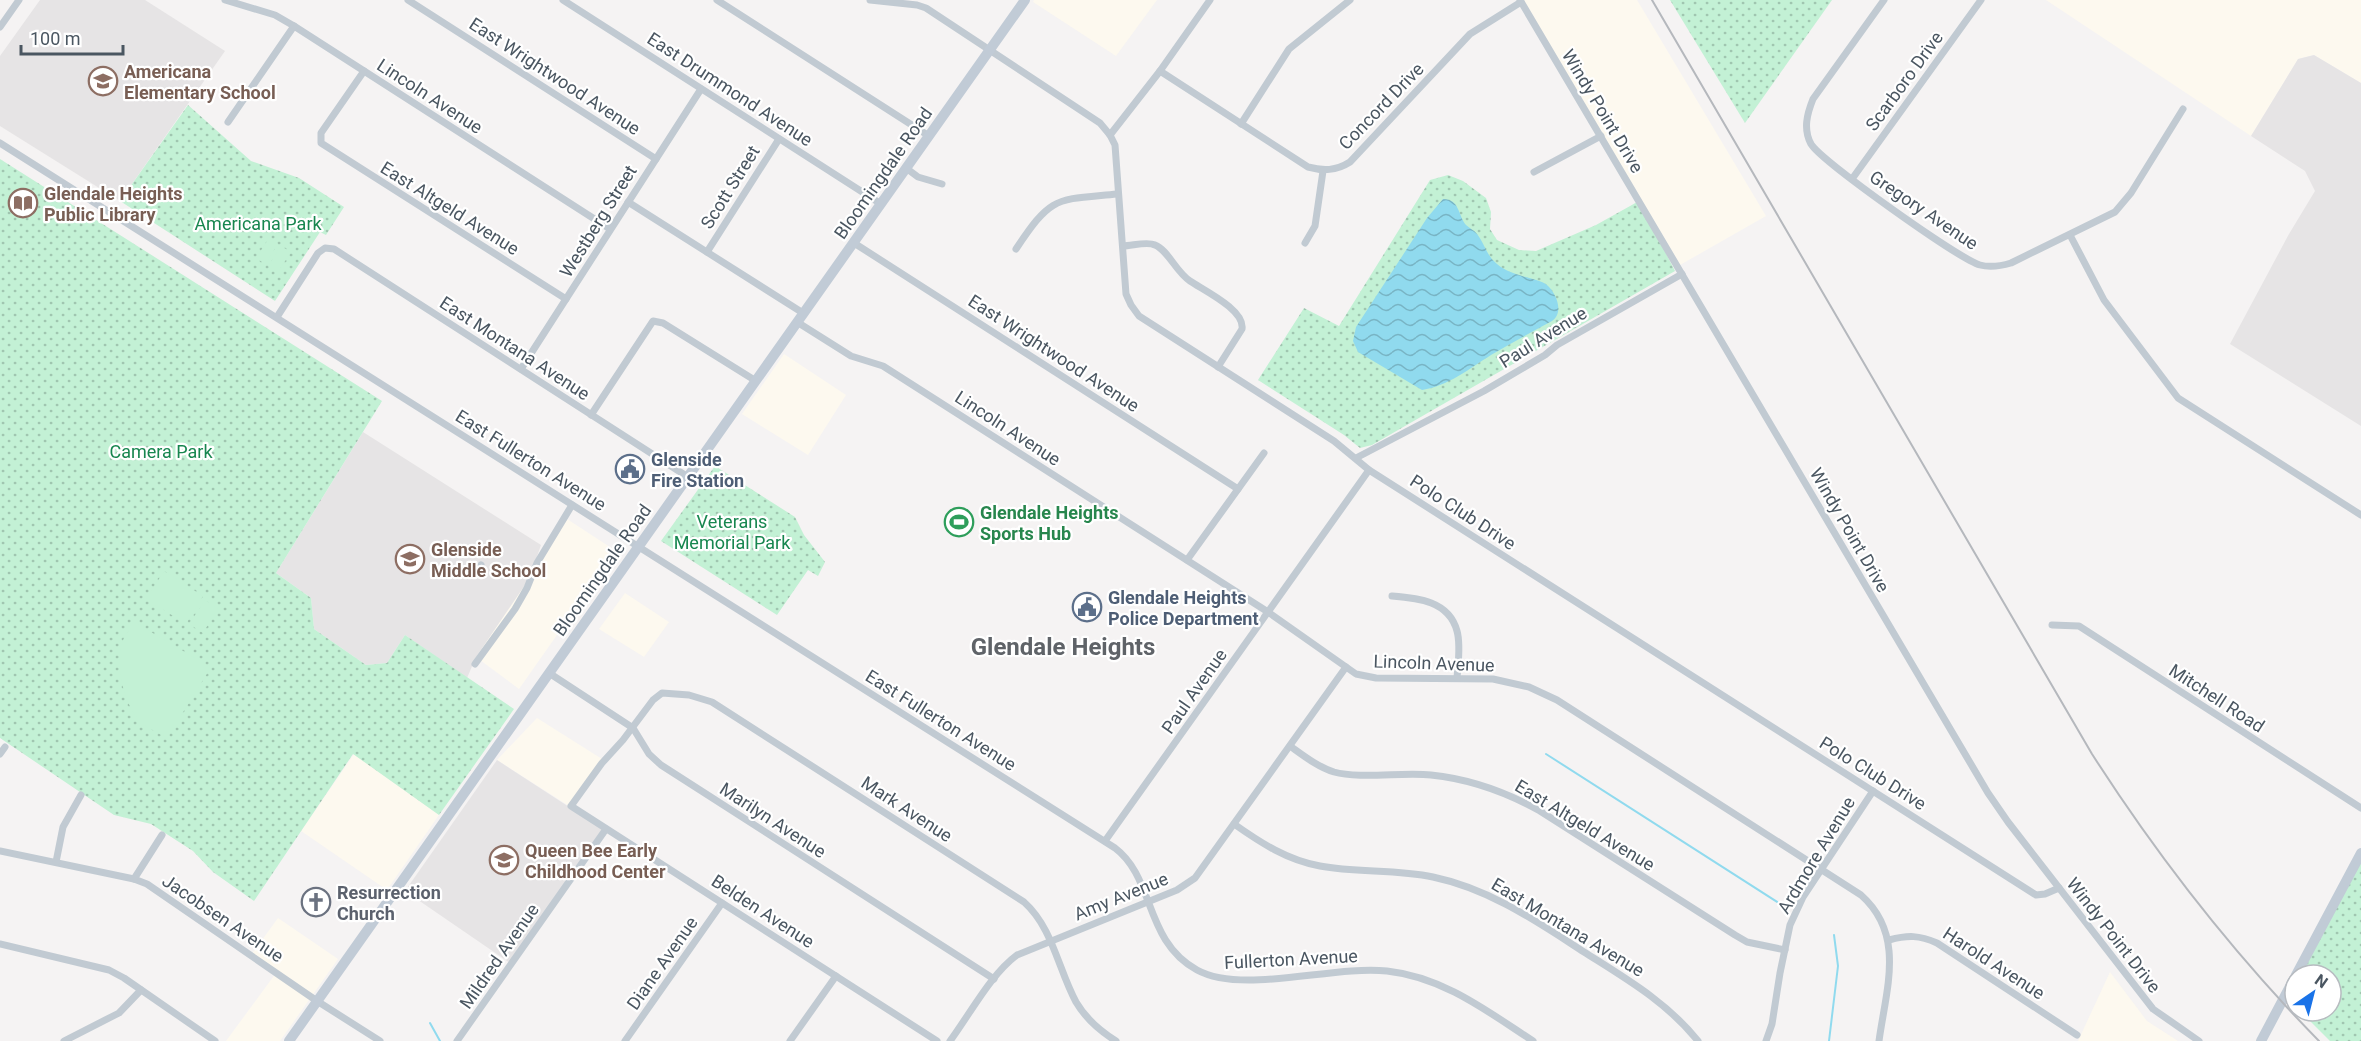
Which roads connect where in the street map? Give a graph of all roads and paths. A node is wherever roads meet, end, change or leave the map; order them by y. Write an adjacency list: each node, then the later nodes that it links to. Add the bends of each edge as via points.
1 (19, 0): 14 (street)
2 (226, 0): 13 (street, Lincoln Avenue, via 275,15)
3 (408, 0): 27 (street, East Wrightwood Avenue)
4 (563, 0): 18 (street, East Drummond Avenue)
5 (717, 0): 23 (street)
6 (870, 0): 15 (street, via 926,8)
7 (1025, 0): 15 (main road, Bloomingdale Road)
8 (1210, 0): 17 (street)
9 (1350, 0): 21 (street, via 1289,49)
10 (1884, 0): 31 (street, Gregory Avenue, via 1813,99 1807,118 1812,145)
11 (1981, 0): 31 (street, Scarboro Drive)
12 (1520, 1): 24 (street, Windy Point Drive); 29 (street, Concord Drive, via 1470,34 1350,162)
13 (294, 26): 16 (street, Lincoln Avenue); 20 (street)
14 (0, 27)
15 (989, 50): 22 (street, via 1100,123); 23 (main road, Bloomingdale Road)
16 (364, 71): 36 (street, Lincoln Avenue); 44 (street, East Altgeld Avenue, via 321,134 323,145)
17 (1160, 71): 21 (street); 22 (street)
18 (701, 89): 25 (street, East Drummond Avenue); 27 (street, Westberg Street)
19 (2183, 109): 37 (street, Gregory Avenue, via 2124,203)
20 (228, 122)
21 (1240, 124): 29 (street, via 1292,158)
22 (1110, 135): 33 (street, Polo Club Drive, via 1115,145)
23 (929, 136): 28 (main road, Bloomingdale Road)
24 (1601, 136): 30 (street); 43 (street, Windy Point Drive)
25 (778, 139): 35 (street, East Drummond Avenue); 42 (street, Scott Street)
26 (0, 143): 45 (street, East Fullerton Avenue)
27 (656, 159): 34 (street, Westberg Street)
28 (906, 168): 32 (street, via 918,177); 35 (main road, Bloomingdale Road)
29 (1323, 171): 39 (street, via 1315,226)
30 (1534, 172)
31 (1852, 179): 37 (street, Gregory Avenue, via 1949,248 1980,265 1996,267 2011,263)
32 (942, 184)
33 (1117, 194): 40 (street, Polo Club Drive); 41 (street, via 1064,199 1053,204 1038,216)
34 (628, 202): 36 (street, Westberg Street); 42 (street, Lincoln Avenue)
35 (881, 204): 38 (main road, Bloomingdale Road)
36 (610, 229): 44 (street, Westberg Street)
37 (2070, 235): 57 (street, via 2104,300 2178,398)
38 (854, 243): 46 (main road, Bloomingdale Road); 55 (street, East Wrightwood Avenue)
39 (1305, 243)
40 (1123, 246): 47 (street, Polo Club Drive, via 1126,294 1139,316); 47 (street, via 1156,245 1180,275 1237,312 1242,329)
41 (1016, 249)
42 (707, 252): 46 (street, Lincoln Avenue)
43 (1682, 274): 52 (street, Paul Avenue, via 1466,401); 83 (street, Windy Point Drive, via 1968,761 2008,822)
44 (566, 299): 48 (street, Westberg Street)
45 (277, 317): 48 (street, East Montana Avenue, via 318,253 325,248 334,249); 56 (street, East Fullerton Avenue)
46 (800, 318): 49 (main road, Bloomingdale Road); 59 (street, Lincoln Avenue, via 851,356 883,366)
47 (1218, 367): 52 (street, Polo Club Drive)
48 (521, 369): 50 (street, East Montana Avenue)
49 (756, 381): 50 (street, via 663,323 653,321); 54 (main road, Bloomingdale Road)
50 (591, 415): 54 (street, East Montana Avenue)
51 (1264, 453): 55 (street)
52 (1356, 458): 53 (street, Polo Club Drive)
53 (1369, 470): 61 (street, Paul Avenue); 71 (street, Polo Club Drive)
54 (688, 477): 58 (main road, Bloomingdale Road)
55 (1238, 489): 59 (street)
56 (572, 505): 58 (street, East Fullerton Avenue); 63 (street, via 515,609)
57 (2361, 515)
58 (640, 545): 65 (main road, Bloomingdale Road); 77 (street, East Fullerton Avenue)
59 (1187, 560): 61 (street, Lincoln Avenue)
60 (1392, 596): 66 (street, via 1425,599 1446,613 1457,631)
61 (1268, 612): 64 (street, Lincoln Avenue); 77 (street, Paul Avenue)
62 (2052, 625): 73 (street, Mitchell Road, via 2079,626)
63 (475, 664)
64 (1346, 667): 66 (street, Lincoln Avenue, via 1362,676); 68 (street, Amy Avenue)
65 (549, 673): 67 (street, Marilyn Avenue); 95 (main road, Bloomingdale Road)
66 (1457, 678): 81 (street, Lincoln Avenue, via 1507,681 1549,696)
67 (633, 728): 75 (street, Belden Avenue, via 571,806); 86 (street, Mark Avenue, via 662,693 712,702 1024,902 1040,919); 92 (street, Marilyn Avenue, via 661,765)
68 (1290, 746): 74 (street, Amy Avenue); 89 (street, East Altgeld Avenue, via 1316,764 1339,773 1452,777 1509,795 1747,942)
69 (5, 747): 70 (street)
70 (0, 754)
71 (1873, 791): 81 (street, Ardmore Avenue); 83 (street, Polo Club Drive, via 2036,895)
72 (81, 795): 80 (street, via 63,827)
73 (2361, 808)
74 (1234, 824): 85 (street, Amy Avenue, via 1195,878); 108 (street, East Montana Avenue, via 1263,844 1304,862 1333,868 1414,873 1487,894 1648,993)
75 (606, 829): 84 (street, Belden Avenue); 101 (street, Mildred Avenue)
76 (162, 835): 82 (street)
77 (1105, 841): 85 (street, Fullerton Avenue, via 1128,860)
78 (0, 851): 80 (street, Jacobsen Avenue)
79 (2361, 853): 90 (main road)
80 (56, 862): 82 (street, Jacobsen Avenue)
81 (1821, 870): 87 (street, Lincoln Avenue, via 1861,896 1878,915); 89 (street, Ardmore Avenue, via 1797,909)
82 (134, 879): 95 (street, Jacobsen Avenue, via 161,892)
83 (2059, 888): 111 (street, Windy Point Drive, via 2153,1009)
84 (722, 903): 91 (street, Belden Avenue); 102 (street, Diane Avenue)
85 (1147, 903): 86 (street, Amy Avenue); 107 (street, Fullerton Avenue, via 1175,952 1205,974 1240,980 1358,971 1400,973 1451,989)
86 (1050, 940): 92 (street, Amy Avenue, via 1017,955); 106 (street, Mark Avenue, via 1080,1008)
87 (1889, 940): 96 (street, Harold Avenue, via 1908,935 1923,936 1937,943); 110 (street)
88 (0, 944): 93 (street, via 102,968)
89 (1785, 950): 109 (street, Ardmore Avenue)
90 (2303, 963)
91 (836, 976): 103 (street); 104 (street, Belden Avenue)
92 (994, 979): 105 (street, Amy Avenue)
93 (141, 990): 97 (street, via 119,1013); 98 (street)
94 (2283, 1000): 112 (main road)
95 (317, 1001): 99 (main road, Bloomingdale Road); 100 (street, Jacobsen Avenue)
96 (2078, 1035)
97 (64, 1041)
98 (215, 1041)
99 (289, 1041)
100 (380, 1041)
101 (457, 1041)
102 (625, 1041)
103 (790, 1041)
104 (937, 1041)
105 (950, 1041)
106 (1116, 1041)
107 (1533, 1041)
108 (1698, 1041)
109 (1766, 1041)
110 (1879, 1041)
111 (2199, 1041)
112 (2261, 1041)

